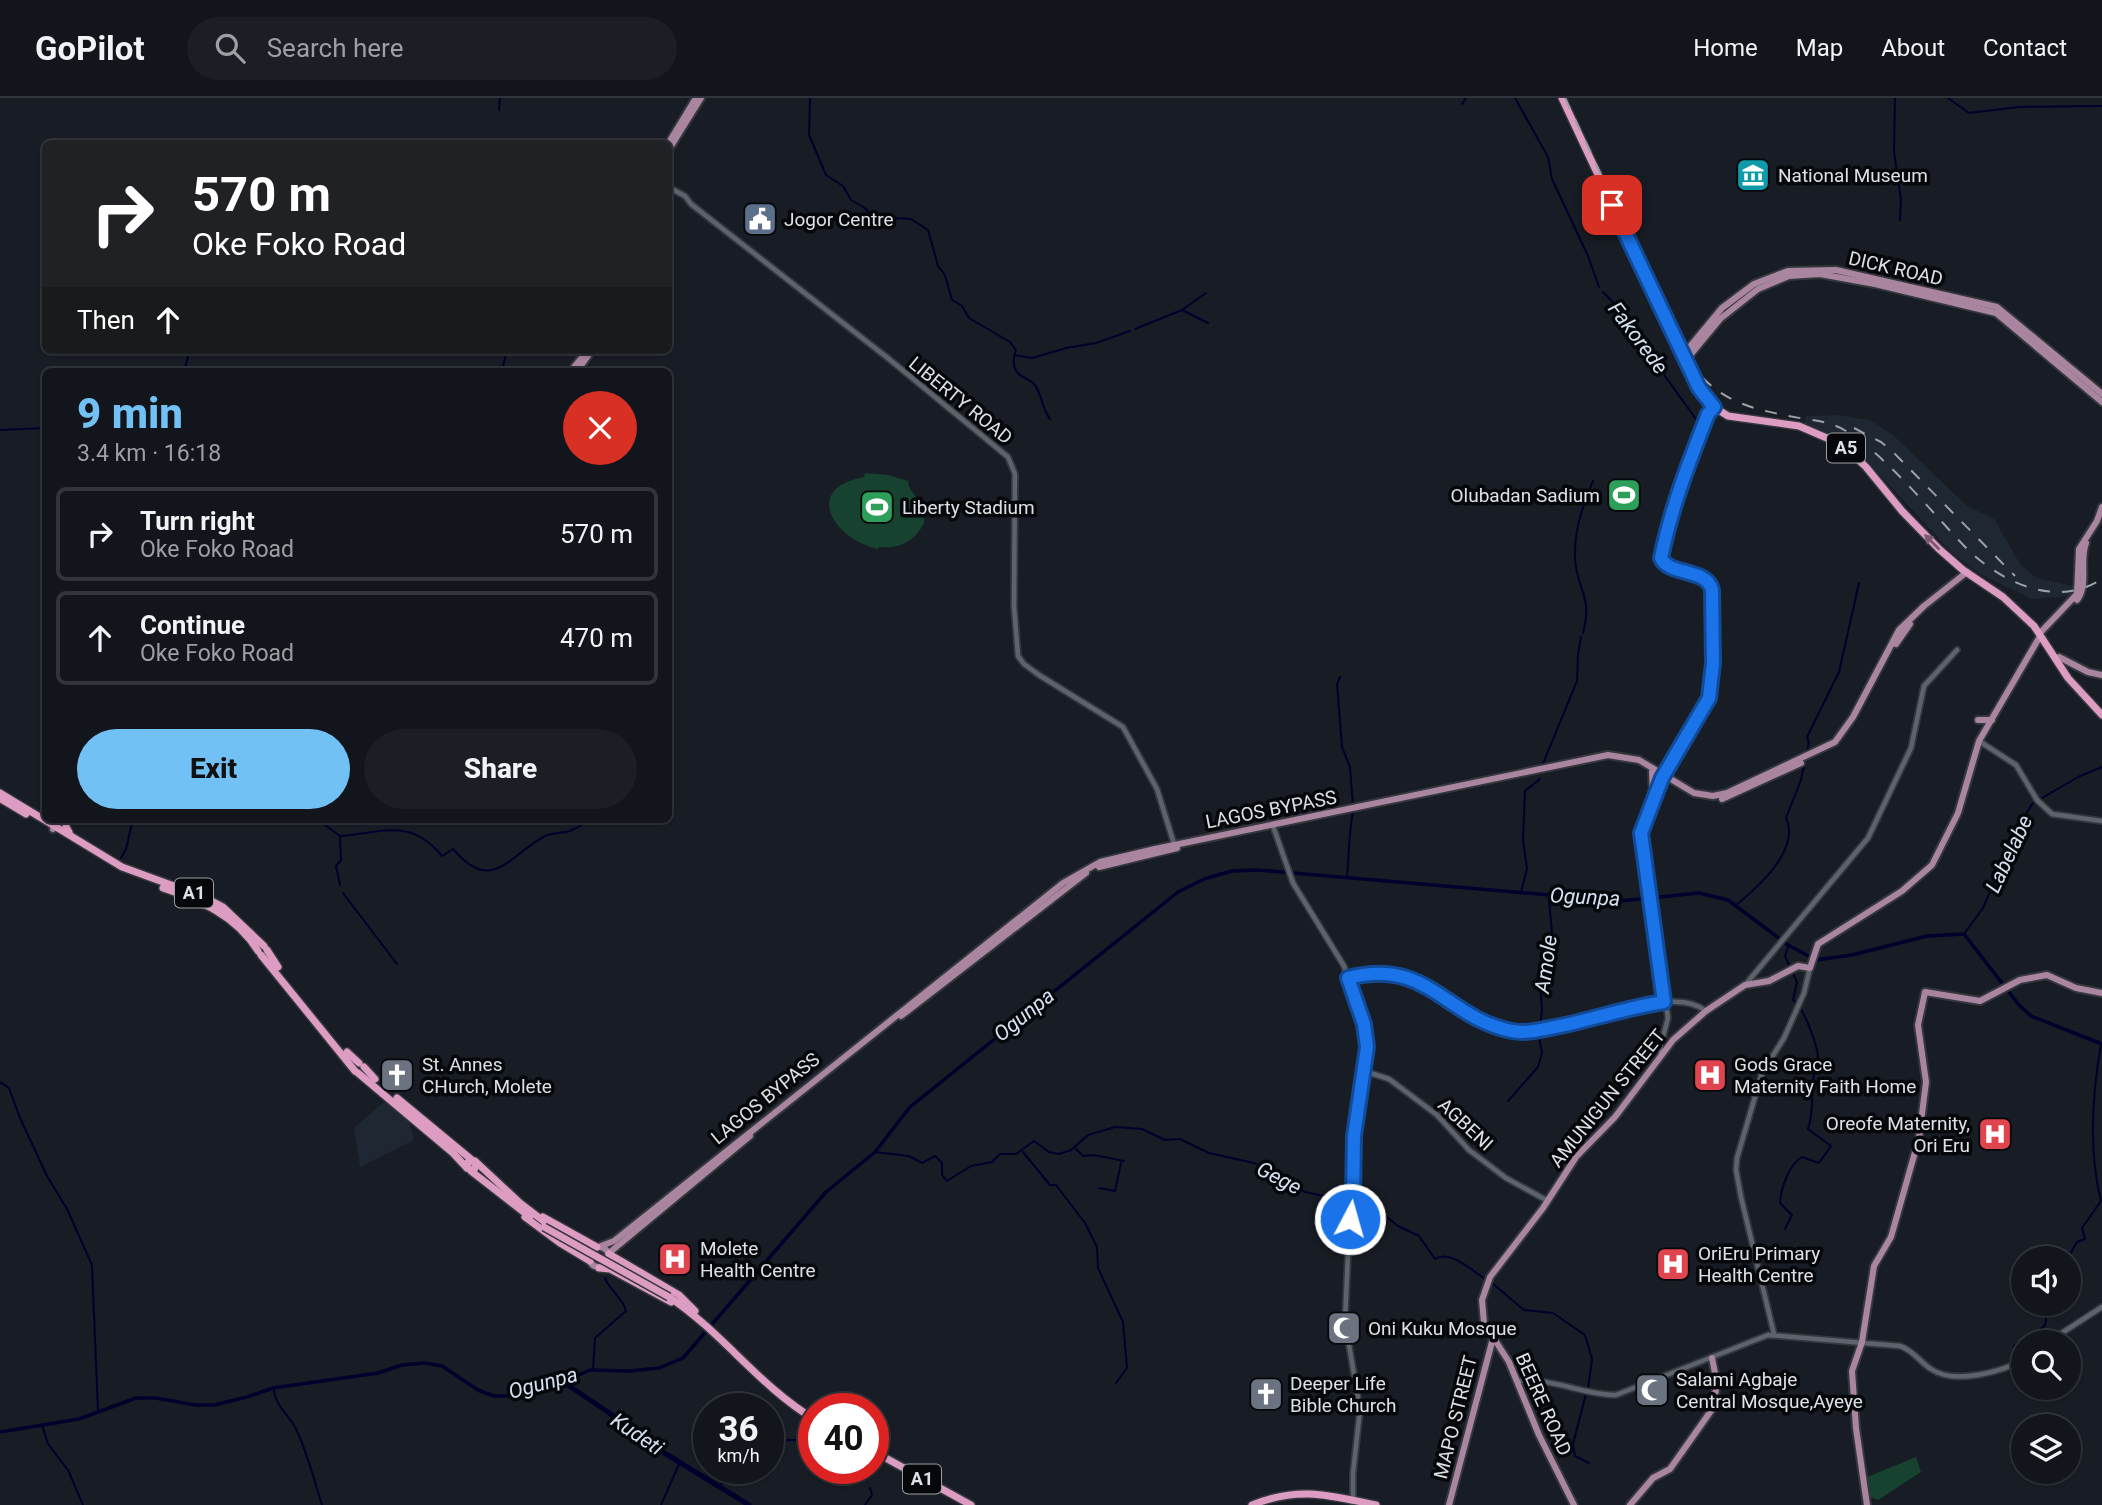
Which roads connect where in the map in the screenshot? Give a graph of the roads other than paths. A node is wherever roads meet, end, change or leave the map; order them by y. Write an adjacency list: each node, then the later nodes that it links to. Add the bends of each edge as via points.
1 (698, 98): 3 (main road); 4 (main road)
2 (1562, 98): 7 (highway, A5)
3 (671, 140)
4 (672, 144)
5 (672, 189): 37 (street, LIBERTY ROAD, via 1008,457 1015,474 1018,656 1039,675 1123,727 1157,789)
6 (586, 354): 8 (main road)
7 (1685, 357): 9 (main road, DICK ROAD, via 1726,305 1754,284 1788,271 1836,270 1997,307); 10 (main road, DICK ROAD, via 1720,319 1758,289 1788,276 1824,274 1996,313); 11 (highway, A5)
8 (574, 368)
9 (2102, 394)
10 (2102, 402)
11 (1713, 408): 14 (highway, A5, one-way to 11, via 1902,512 1883,485 1837,441 1805,427 1733,418); 26 (street, via 1681,485 1661,558 1662,563 1711,585 1710,690 1707,704)
12 (2102, 507): 15 (main road, via 2079,549)
13 (2102, 520): 15 (main road, via 2083,549)
14 (1967, 573): 16 (highway, A5); 26 (main road, LAGOS BYPASS, via 1898,636 1836,742 1722,795 1700,795)
15 (2079, 595): 16 (main road)
16 (2040, 636): 18 (highway, A5); 23 (main road)
17 (1956, 650): 41 (street, via 1924,686 1911,747 1868,838)
18 (2054, 659): 19 (highway, A5); 20 (main road, via 2059,657); 21 (highway, A5, via 2071,687)
19 (2065, 673): 20 (main road, via 2070,668); 21 (highway, A5)
20 (2102, 676)
21 (2102, 718)
22 (1978, 720): 23 (main road)
23 (1992, 720): 24 (main road)
24 (1979, 741): 32 (street, via 2016,765 2037,800 2052,814); 39 (main road, via 1958,813 1932,865 1902,891 1824,939)
25 (1652, 772): 26 (main road, LAGOS BYPASS); 28 (main road); 35 (main road, LAGOS BYPASS, via 1625,760 1601,761)
26 (1663, 777): 28 (street); 35 (main road, LAGOS BYPASS, via 1634,758 1608,755)
27 (0, 793): 30 (highway, A1)
28 (1653, 797): 43 (street, via 1641,833)
29 (0, 799): 31 (highway, A1)
30 (42, 817)
31 (42, 820)
32 (2102, 821)
33 (66, 823): 36 (highway)
34 (57, 827): 36 (highway, A1); 38 (highway, A1, via 115,868 203,902)
35 (1274, 827): 37 (main road, LAGOS BYPASS); 40 (street, via 1289,875)
36 (80, 843): 38 (highway, A1, via 126,869 214,902 238,919)
37 (1175, 846): 52 (main road, LAGOS BYPASS, via 1100,862 1063,883 614,1241); 53 (main road, LAGOS BYPASS, via 1101,866 1066,886)
38 (262, 951): 46 (highway, A1)
39 (1810, 964): 41 (main road, AMUNIGUN STREET, via 1769,981); 60 (street, via 1784,1038 1762,1073 1743,1130 1736,1170)
40 (1348, 978): 43 (street, via 1379,972 1402,975 1511,1031 1584,1023); 47 (street, via 1366,1032)
41 (1745, 985): 44 (main road, AMUNIGUN STREET)
42 (2102, 993): 62 (main road, via 2047,975 2028,977 1974,1002 1925,992 1918,1025 1926,1082 1921,1128 1891,1237 1874,1266)
43 (1664, 1002): 44 (street, via 1697,1005); 45 (street, via 1668,1018)
44 (1706, 1011): 45 (main road, AMUNIGUN STREET)
45 (1661, 1054): 50 (main road, AMUNIGUN STREET, via 1608,1126 1576,1157)
46 (359, 1069): 48 (highway, A1); 49 (highway, A1)
47 (1364, 1071): 50 (street, AGBENI, via 1389,1079 1437,1115 1469,1150); 70 (street, via 1354,1136 1345,1332 1361,1421)
48 (474, 1162): 49 (highway, via 475,1169); 51 (highway, A1)
49 (469, 1169): 51 (highway, A1)
50 (1548, 1201): 56 (main road, AMUNIGUN STREET)
51 (519, 1206): 52 (highway); 54 (highway, via 537,1228); 58 (highway, A1, bridge)
52 (599, 1247): 53 (main road); 54 (main road)
53 (609, 1253): 55 (main road, LAGOS BYPASS); 58 (highway, via 679,1295)
54 (590, 1261): 55 (main road)
55 (599, 1268): 58 (highway, via 610,1269)
56 (1490, 1277): 61 (main road, BEERE ROAD, via 1481,1308)
57 (2102, 1307): 59 (street)
58 (694, 1313): 66 (highway, A1, via 776,1392)
59 (2067, 1330)
60 (1774, 1334): 62 (street); 63 (street)
61 (1495, 1340): 65 (main road, BEERE ROAD); 77 (main road, MAPO STREET)
62 (1862, 1342): 64 (street, via 1906,1348 1930,1369 1952,1376 1991,1373); 80 (main road, via 1852,1371)
63 (1712, 1358): 65 (street, via 1625,1393 1594,1394 1540,1381); 79 (main road, via 1717,1383 1713,1408 1670,1469 1653,1478)
64 (2011, 1365)
65 (1518, 1381): 78 (main road, BEERE ROAD)
66 (798, 1407)
67 (889, 1461): 68 (highway, A1)
68 (928, 1484): 71 (highway, A1); 72 (highway, A1)
69 (1294, 1494): 70 (highway); 73 (highway); 74 (highway)
70 (1353, 1502): 75 (highway); 76 (highway)
71 (964, 1505)
72 (971, 1505)
73 (1252, 1505)
74 (1260, 1505)
75 (1364, 1505)
76 (1376, 1505)
77 (1451, 1505)
78 (1574, 1505)
79 (1630, 1505)
80 (1867, 1505)

